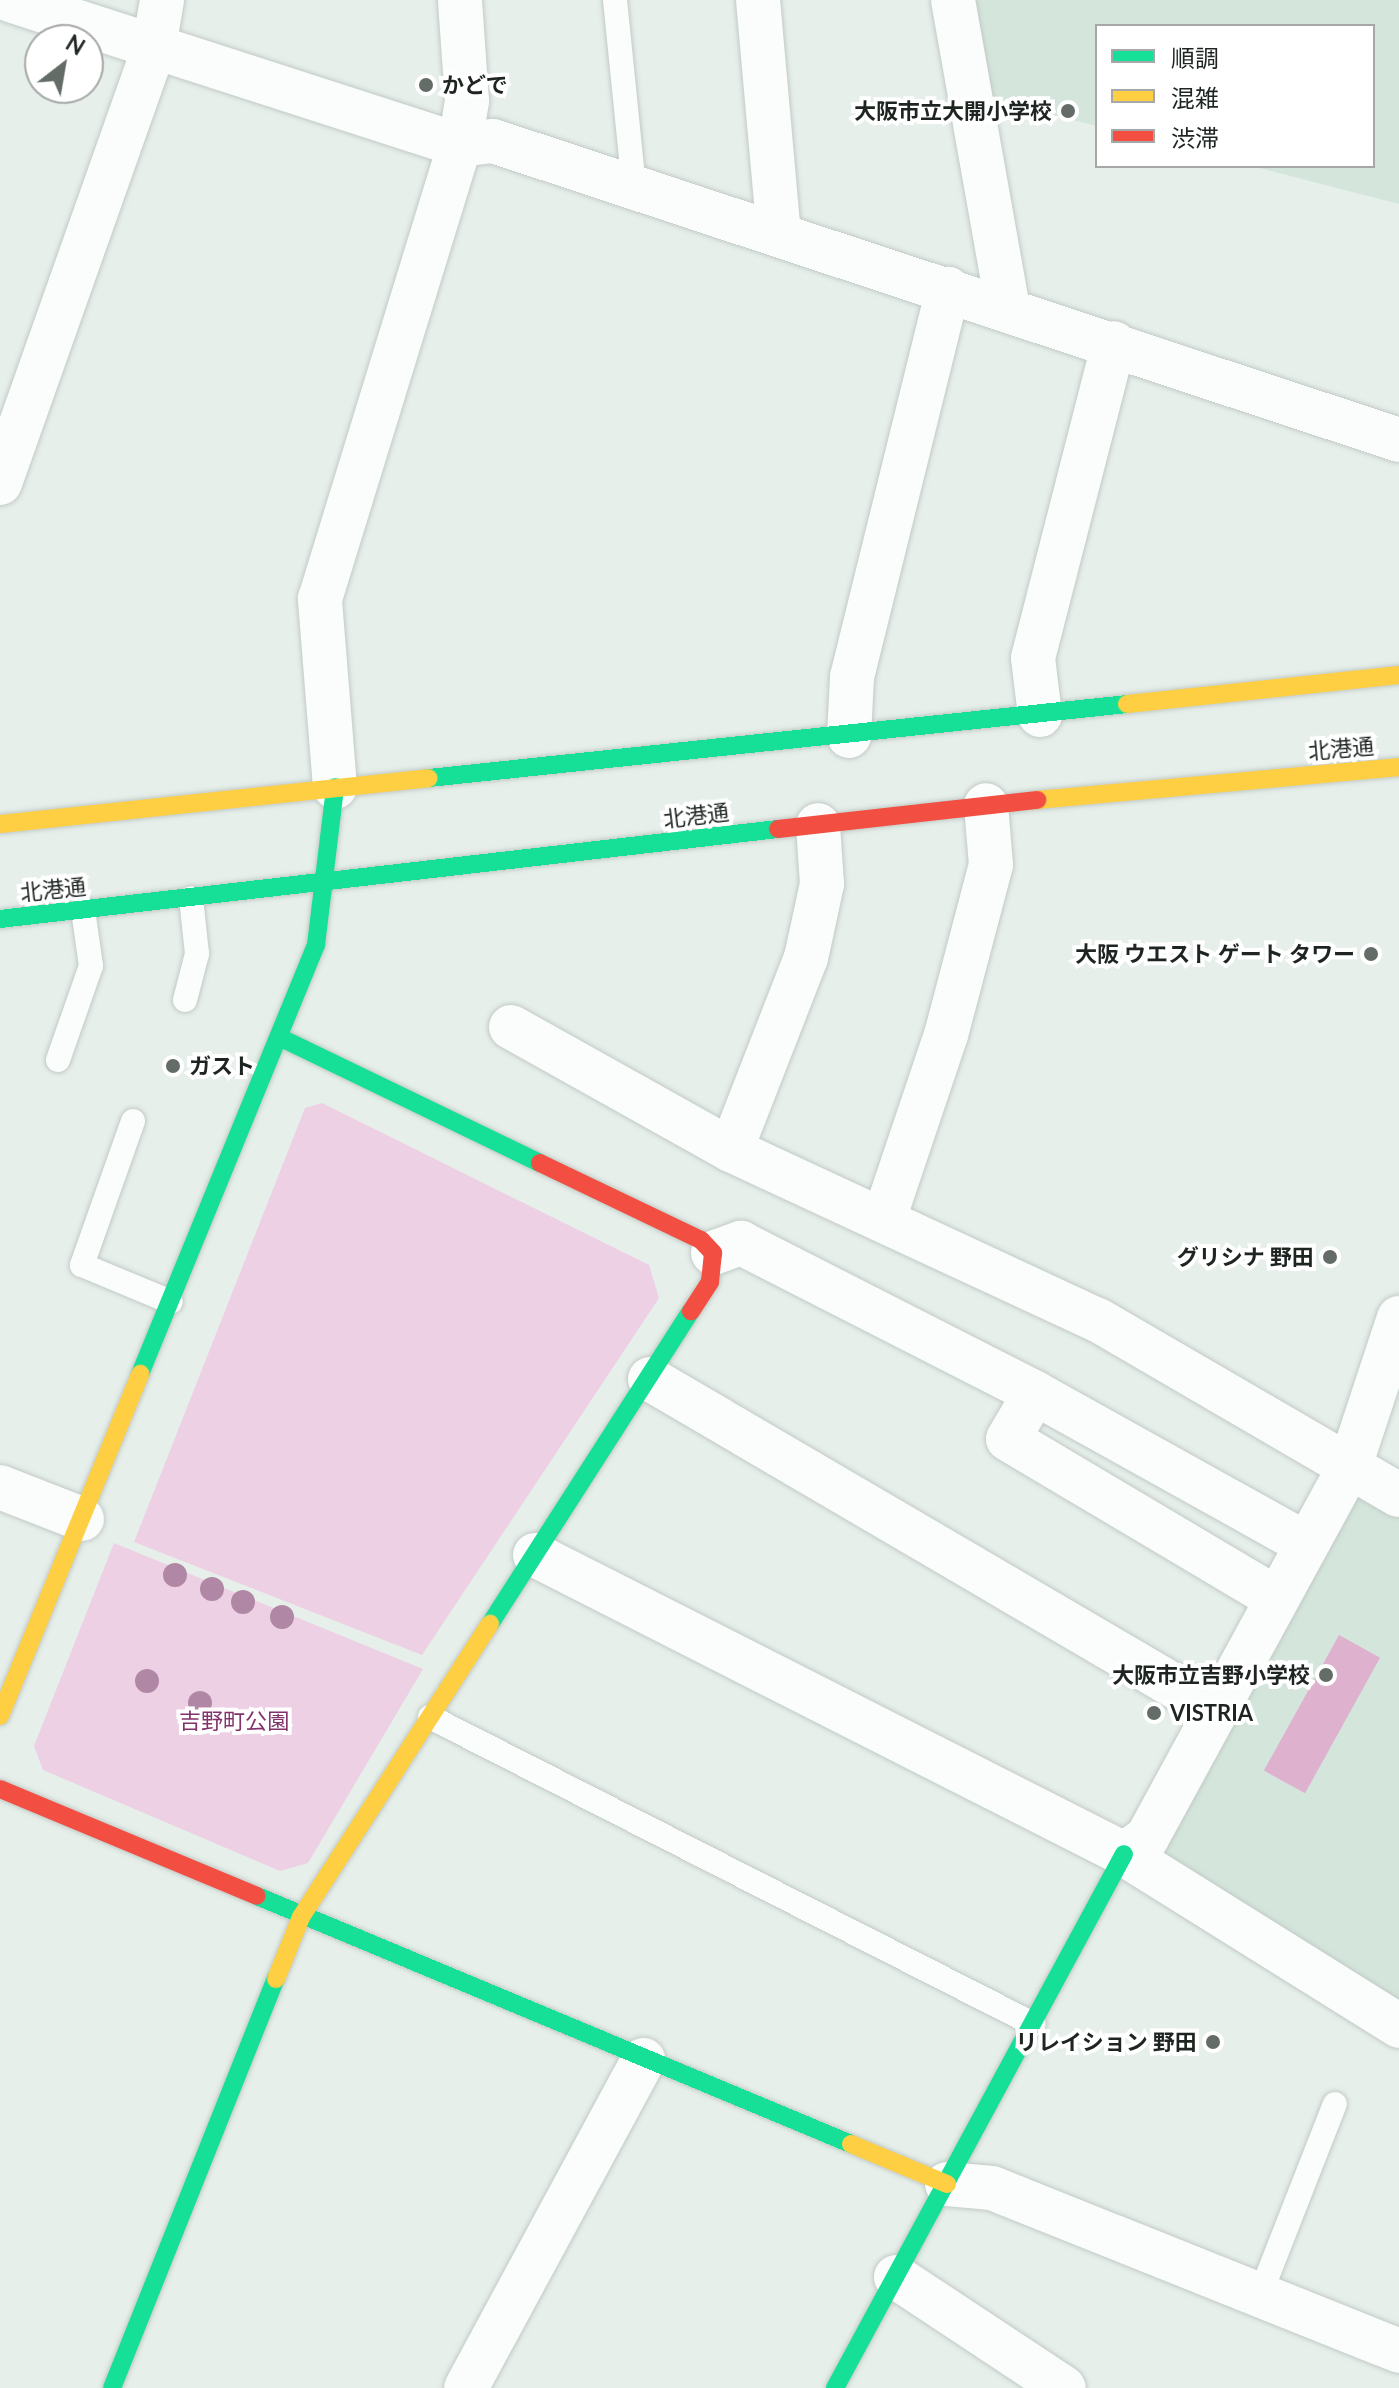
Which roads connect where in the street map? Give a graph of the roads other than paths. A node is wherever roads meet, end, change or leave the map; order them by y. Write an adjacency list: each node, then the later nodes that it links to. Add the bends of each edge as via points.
1 (10, 0): 7 (street)
2 (162, 0): 7 (street)
3 (460, 0): 8 (street, via 467,101)
4 (615, 0): 9 (lane)
5 (758, 0): 10 (street)
6 (953, 0): 12 (street)
7 (154, 47): 8 (street); 15 (street)
8 (460, 145): 9 (street, via 493,141); 20 (street, via 320,599)
9 (634, 187): 10 (street)
10 (779, 234): 11 (street)
11 (948, 289): 12 (street); 18 (street, via 852,677)
12 (1008, 308): 13 (street)
13 (1114, 343): 14 (street); 17 (street, via 1033,658)
14 (1399, 440)
15 (0, 483)
16 (1399, 675): 17 (street)
17 (1040, 715): 18 (street)
18 (849, 736): 20 (street)
19 (1399, 767): 21 (street, 北港通)
20 (335, 787): 22 (street); 24 (street)
21 (986, 805): 23 (street, 北港通); 34 (street, via 991,865 946,1035)
22 (0, 824)
23 (818, 825): 24 (street, 北港通); 33 (street, via 822,884 806,958)
24 (327, 882): 25 (street, 北港通); 30 (street, via 316,945)
25 (191, 898): 26 (street, 北港通); 28 (lane, via 197,954)
26 (83, 910): 27 (street, 北港通); 31 (lane, via 91,966)
27 (0, 919)
28 (185, 1000)
29 (511, 1027): 33 (street)
30 (279, 1037): 35 (street, via 701,1240); 36 (street)
31 (58, 1060)
32 (133, 1121): 36 (lane, via 82,1265)
33 (731, 1150): 34 (street)
34 (884, 1219): 41 (street, via 1098,1320)
35 (713, 1253): 39 (street, via 710,1282); 40 (street, via 741,1243)
36 (171, 1302): 44 (street)
37 (1399, 1318): 38 (street)
38 (1391, 1368): 41 (street)
39 (650, 1379): 46 (street); 48 (street)
40 (1035, 1393): 45 (street); 47 (street, via 1008,1439)
41 (1350, 1466): 43 (street); 45 (street)
42 (0, 1487): 44 (street)
43 (1399, 1495)
44 (82, 1519): 49 (street)
45 (1306, 1544): 47 (street)
46 (535, 1555): 50 (street); 52 (street)
47 (1276, 1598): 48 (street)
48 (1217, 1711): 52 (street, via 1147,1838)
49 (0, 1716)
50 (430, 1717): 53 (street); 54 (lane)
51 (0, 1789): 53 (street)
52 (1124, 1854): 54 (street); 55 (street)
53 (301, 1917): 56 (street); 63 (street)
54 (1033, 2024): 58 (street)
55 (1399, 2026)
56 (643, 2060): 58 (street); 64 (street)
57 (1335, 2104): 60 (lane)
58 (947, 2184): 59 (street); 60 (street, via 992,2188)
59 (896, 2277): 62 (street); 65 (street)
60 (1260, 2295): 61 (street)
61 (1399, 2351)
62 (838, 2387)
63 (112, 2388)
64 (466, 2388)
65 (1064, 2388)

